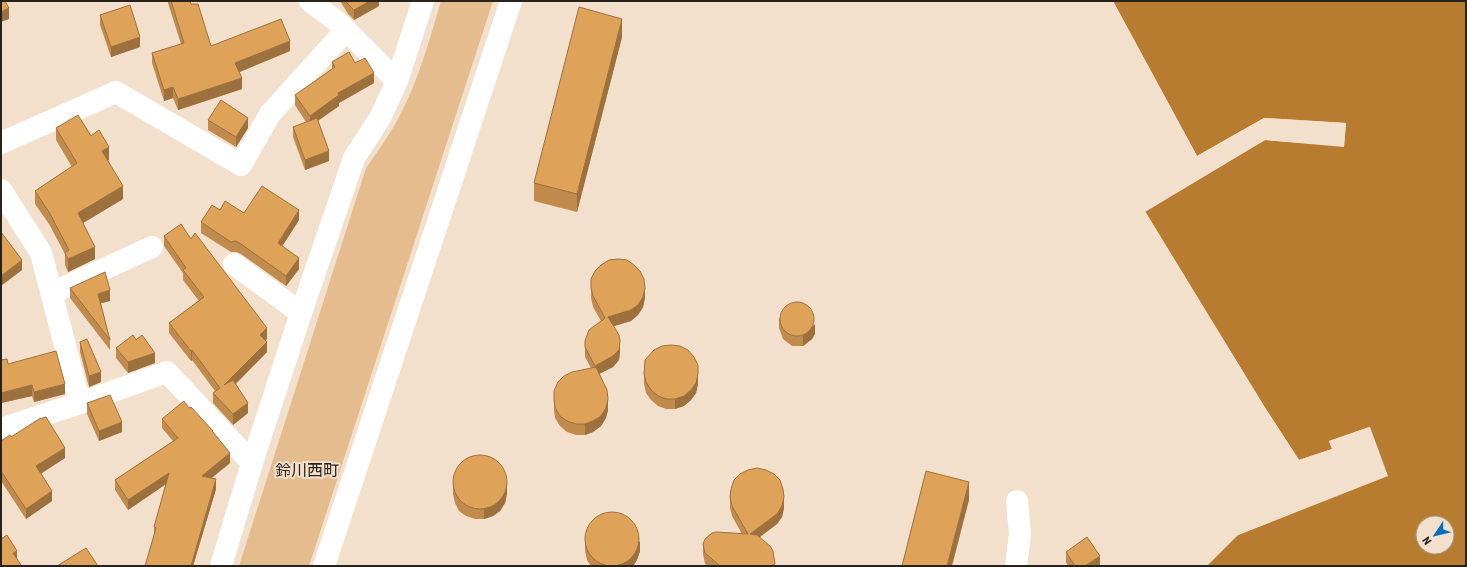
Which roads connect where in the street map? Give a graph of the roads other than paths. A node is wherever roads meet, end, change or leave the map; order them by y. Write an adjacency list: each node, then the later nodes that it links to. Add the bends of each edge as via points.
1 (310, 1): 4 (street)
2 (423, 1): 5 (street)
3 (511, 1): 17 (street)
4 (346, 30): 5 (street); 6 (street, via 270,114 241,165 116,92)
5 (397, 81): 11 (street, via 380,118 354,158)
6 (1, 143)
7 (1, 190): 10 (street, via 41,253)
8 (152, 247): 10 (street)
9 (234, 264): 11 (street)
10 (52, 293): 12 (street)
11 (301, 313): 14 (street)
12 (80, 403): 13 (street); 14 (street, via 167,372)
13 (1, 429)
14 (252, 463): 16 (street)
15 (1017, 501): 18 (street, via 1020,534)
16 (221, 566)
17 (324, 566)
18 (1016, 566)

